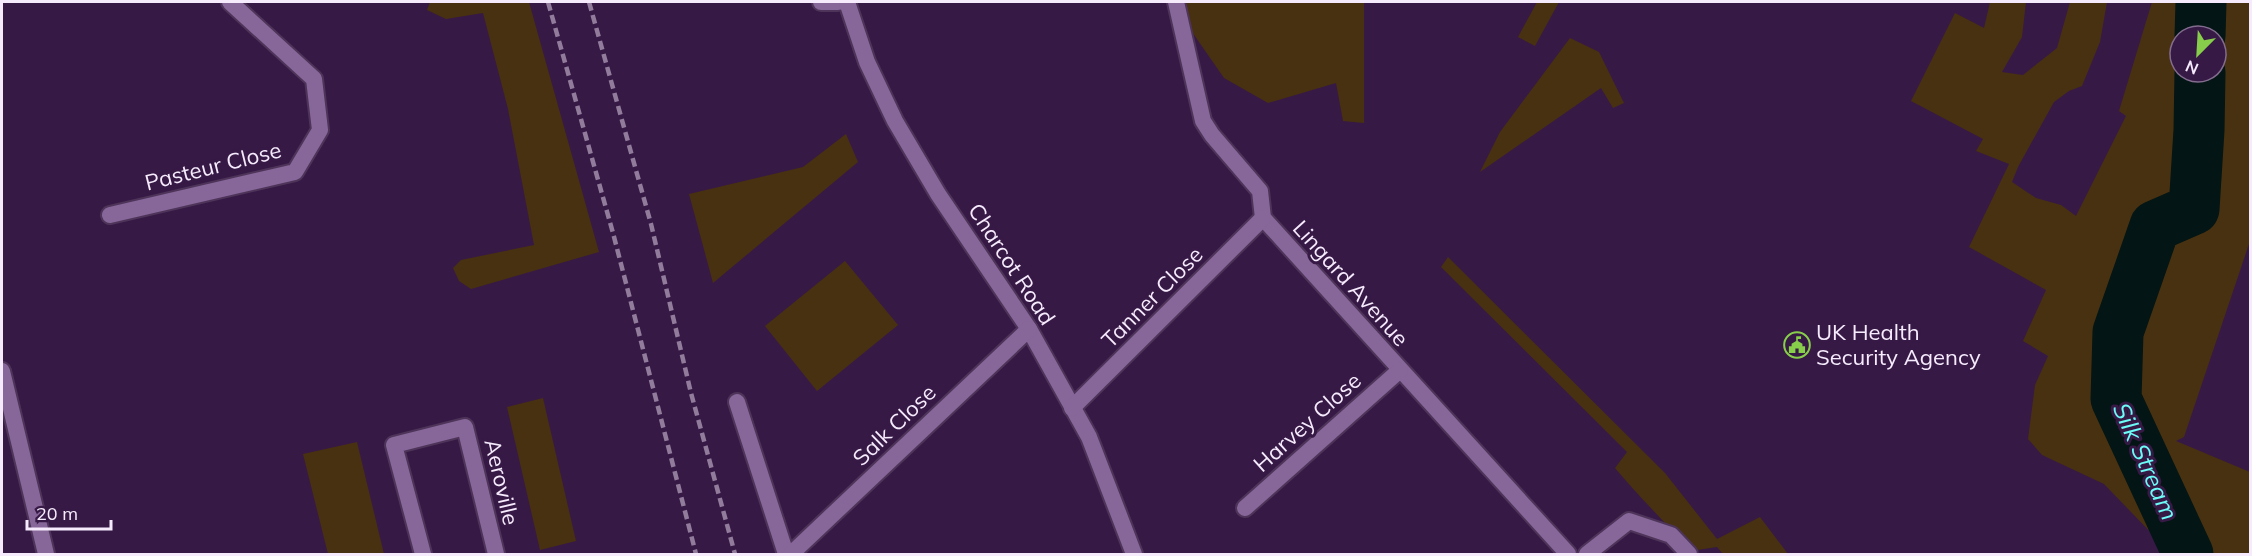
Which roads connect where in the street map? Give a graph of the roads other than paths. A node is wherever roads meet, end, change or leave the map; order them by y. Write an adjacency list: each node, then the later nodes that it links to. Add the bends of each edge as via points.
1 (230, 2): 6 (street, Pasteur Close, via 314,79 320,130 295,172)
2 (821, 2): 3 (street)
3 (838, 2)
4 (847, 2): 8 (street, Charcot Road, via 867,62 895,121 938,194)
5 (1176, 2): 7 (street, Lingard Avenue, via 1203,121 1260,191)
6 (110, 214)
7 (1263, 218): 9 (street, Lingard Avenue); 12 (street, Tanner Close)
8 (1029, 328): 12 (street, Charcot Road); 18 (street, Salk Close)
9 (1400, 370): 13 (street, Harvey Close); 20 (street, Lingard Avenue)
10 (2, 371): 14 (street)
11 (737, 402): 17 (street)
12 (1072, 408): 19 (street, Charcot Road, via 1089,437)
13 (1245, 508)
14 (46, 555)
15 (423, 555): 16 (street, Aeroville, via 394,445 465,427)
16 (495, 555)
17 (786, 555)
18 (791, 555)
19 (1134, 555)
20 (1568, 555)
21 (1587, 555): 22 (street, via 1629,521 1671,536)
22 (1689, 555)

